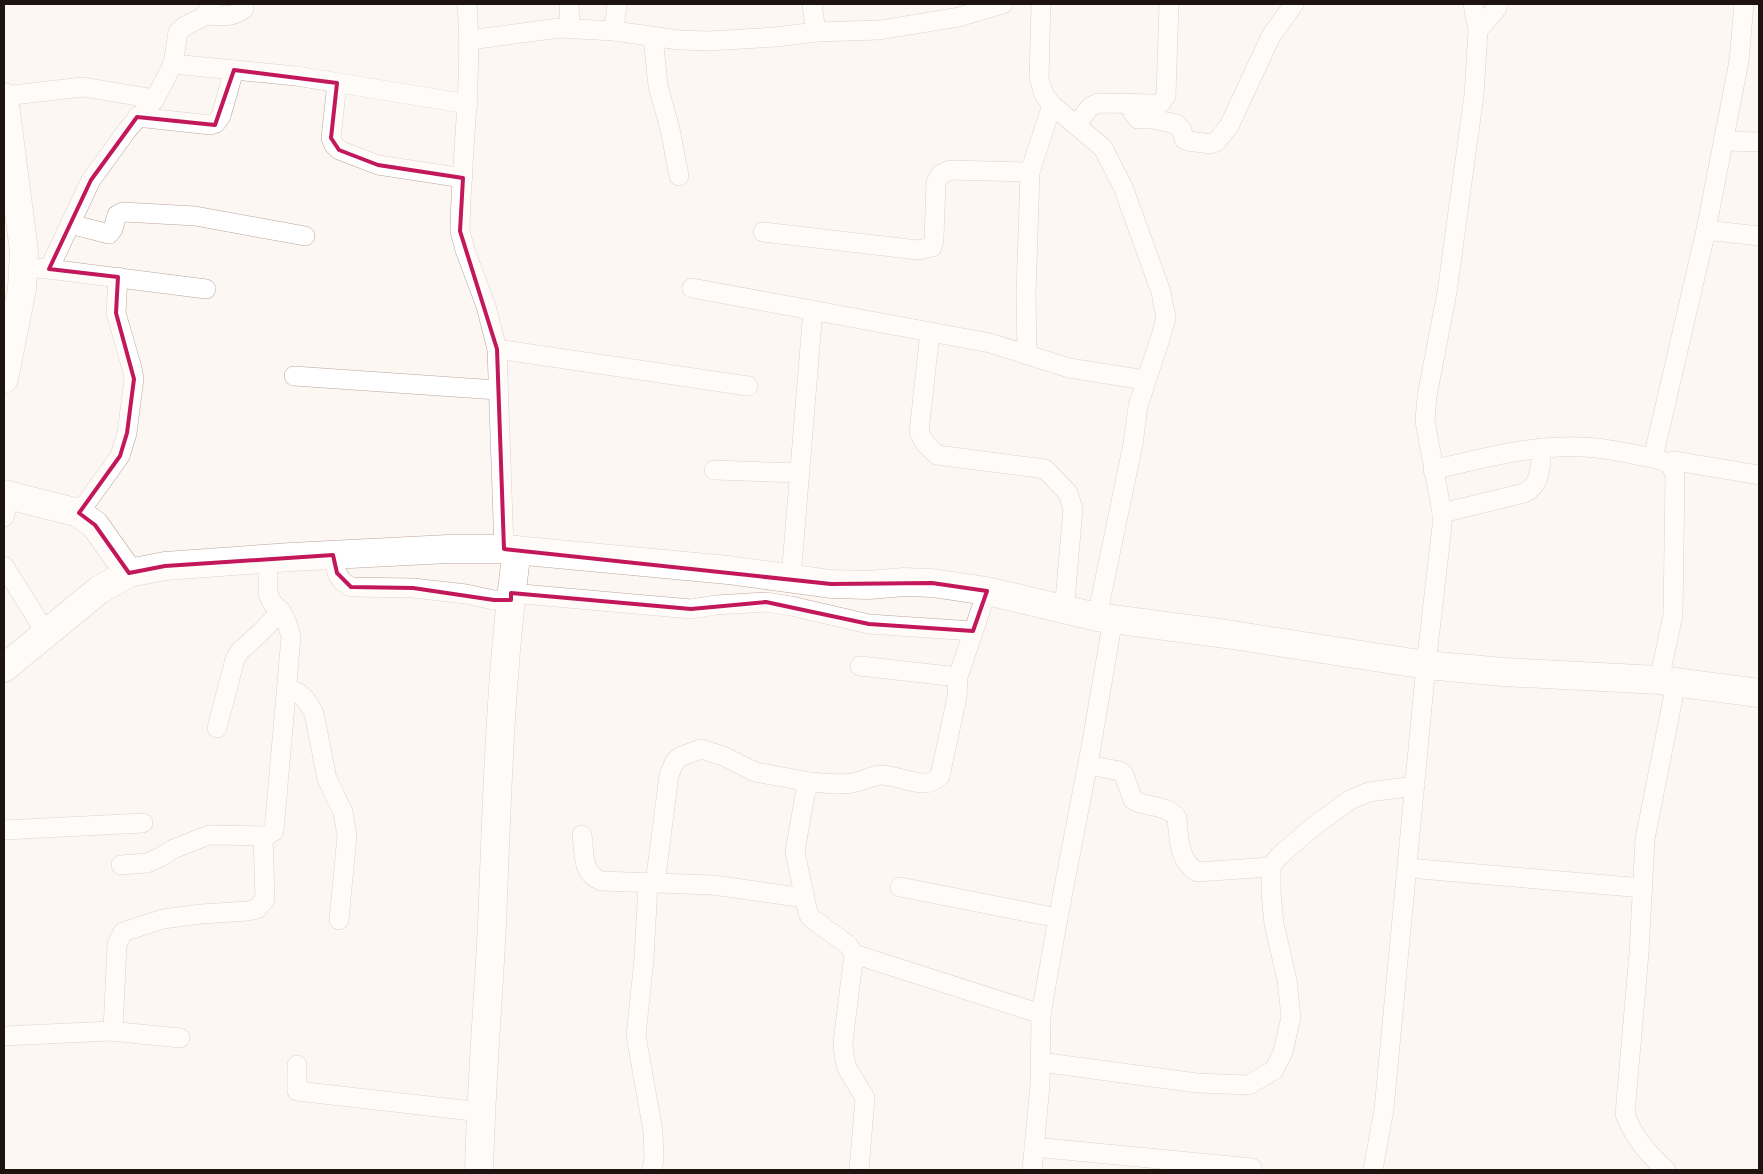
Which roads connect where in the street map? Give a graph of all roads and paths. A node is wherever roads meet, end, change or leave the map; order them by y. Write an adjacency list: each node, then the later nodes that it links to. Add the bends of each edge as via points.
1 (467, 4): 19 (street)
2 (569, 4): 14 (street)
3 (617, 4): 15 (street)
4 (812, 4): 17 (street)
5 (1003, 4): 17 (street, via 959,17 880,30)
6 (1041, 4): 27 (street, via 1039,78 1044,95)
7 (1169, 4): 25 (street, via 1166,96 1157,104)
8 (1294, 4): 25 (street, via 1271,36 1229,126 1216,142 1188,141 1176,124 1138,118 1133,113)
9 (1473, 4): 16 (street)
10 (1498, 4): 16 (street)
11 (1744, 4): 30 (street, via 1739,61)
12 (209, 9): 13 (street, via 230,16); 20 (street, via 201,20 178,32)
13 (244, 9)
14 (570, 29): 15 (street); 19 (street)
15 (614, 30): 18 (street)
16 (1478, 30): 56 (street, via 1474,95 1448,283 1427,396 1425,421)
17 (816, 32): 18 (street, via 708,41)
18 (653, 36): 33 (street, via 658,86)
19 (470, 40): 26 (street)
20 (173, 64): 21 (street); 24 (street)
21 (234, 70): 22 (street); 28 (street, via 216,123)
22 (337, 83): 26 (street); 34 (street, via 331,138 339,150 378,165)
23 (4, 96): 24 (street, via 83,87); 40 (main road, via 24,251)
24 (154, 99): 28 (street)
25 (1132, 103): 29 (street, via 1098,103 1090,107)
26 (468, 104): 34 (street)
27 (1052, 105): 29 (street); 32 (street)
28 (138, 117): 35 (street, via 91,180)
29 (1076, 125): 50 (street, via 1103,148 1123,188 1161,292 1166,318)
30 (1724, 141): 31 (street); 36 (street)
31 (1759, 142)
32 (1030, 172): 37 (street, via 950,170 941,174 936,182 934,239 932,247 925,250); 47 (street)
33 (679, 176)
34 (463, 178): 46 (street, via 460,231 486,306)
35 (70, 224): 38 (street, via 109,234 117,215 123,212 195,216); 40 (street)
36 (1706, 230): 39 (street); 54 (street)
37 (763, 232)
38 (305, 236)
39 (1759, 236)
40 (36, 268): 41 (street); 49 (main road, via 22,289)
41 (118, 277): 43 (street); 61 (street, via 116,313 134,379 127,433 120,456)
42 (692, 288): 44 (street)
43 (206, 289)
44 (813, 310): 45 (street); 57 (street)
45 (930, 332): 47 (street, via 990,343); 71 (street, via 919,432 925,443 937,454 1045,469 1068,493 1073,509)
46 (496, 349): 51 (street); 52 (street)
47 (1027, 355): 50 (street, via 1069,368)
48 (294, 376): 52 (street)
49 (4, 379)
50 (1145, 380): 72 (street, via 1138,406)
51 (748, 386)
52 (497, 390): 62 (street)
53 (1542, 448): 54 (street, via 1583,447); 56 (street); 60 (street, via 1539,477 1532,489)
54 (1661, 460): 58 (street); 79 (street, via 1673,468 1675,476 1673,615)
55 (714, 470): 57 (street)
56 (1433, 470): 60 (street)
57 (800, 473): 67 (street)
58 (1759, 475)
59 (6, 502): 61 (main road)
60 (1442, 513): 75 (street)
61 (79, 514): 66 (main road, via 95,525)
62 (510, 549): 63 (main road); 67 (main road); 69 (main road)
63 (333, 555): 64 (main road); 69 (street, via 337,573 351,587 413,588 494,600)
64 (268, 558): 66 (main road, via 165,566); 70 (street, via 268,594)
65 (4, 566): 74 (street)
66 (129, 573): 74 (main road, via 98,590)
67 (791, 578): 68 (main road, via 831,584 932,583)
68 (987, 591): 71 (main road); 73 (street)
69 (511, 597): 73 (street, via 691,609 766,602 869,624); 106 (main road)
70 (281, 611): 80 (street, via 291,637); 82 (street, via 235,659)
71 (1064, 611): 72 (main road)
72 (1105, 618): 75 (main road); 83 (street)
73 (973, 631): 78 (street)
74 (46, 633): 77 (main road)
75 (1426, 664): 79 (main road); 85 (street)
76 (860, 666): 78 (street)
77 (4, 668)
78 (958, 677): 84 (street, via 942,769 935,781 925,783 881,775 841,784)
79 (1667, 682): 81 (main road); 95 (street, via 1645,839)
80 (286, 687): 89 (street, via 274,831); 98 (street, via 300,694 314,713 327,779 343,812 347,836)
81 (1759, 694)
82 (217, 728)
83 (1088, 765): 91 (street, via 1118,769 1124,775 1133,800 1174,814 1180,851 1197,872); 97 (street)
84 (810, 782): 93 (street, via 755,772 701,749 682,756 675,761 669,775); 96 (street, via 804,794 795,852)
85 (1416, 786): 91 (street, via 1369,792 1350,800 1314,826); 92 (street)
86 (142, 823): 87 (street)
87 (4, 830)
88 (582, 835): 93 (street, via 586,868 593,877 601,881)
89 (263, 836): 90 (street, via 209,835 147,863); 101 (street, via 265,899 256,909 163,919 123,932 117,944)
90 (121, 865)
91 (1271, 867): 104 (street, via 1274,924 1287,980 1291,1017 1283,1052 1274,1070 1249,1086 1197,1083)
92 (1408, 868): 95 (street); 113 (street, via 1384,1109)
93 (652, 884): 96 (street, via 713,885); 110 (street, via 636,1036 653,1131)
94 (900, 887): 97 (street)
95 (1643, 888): 114 (street, via 1625,1114 1630,1129)
96 (805, 898): 99 (street, via 810,917 848,945)
97 (1058, 918): 100 (street)
98 (339, 920)
99 (854, 954): 100 (street); 111 (street, via 843,1042 847,1068 866,1098)
100 (1041, 1014): 104 (street)
101 (113, 1032): 102 (street); 103 (street)
102 (4, 1036)
103 (180, 1038)
104 (1040, 1062): 107 (street)
105 (297, 1065): 106 (street, via 296,1091)
106 (481, 1112): 109 (main road)
107 (1034, 1147): 108 (street); 112 (street)
108 (1252, 1168)
109 (479, 1170)
110 (652, 1170)
111 (859, 1170)
112 (1032, 1170)
113 (1373, 1170)
114 (1666, 1170)

